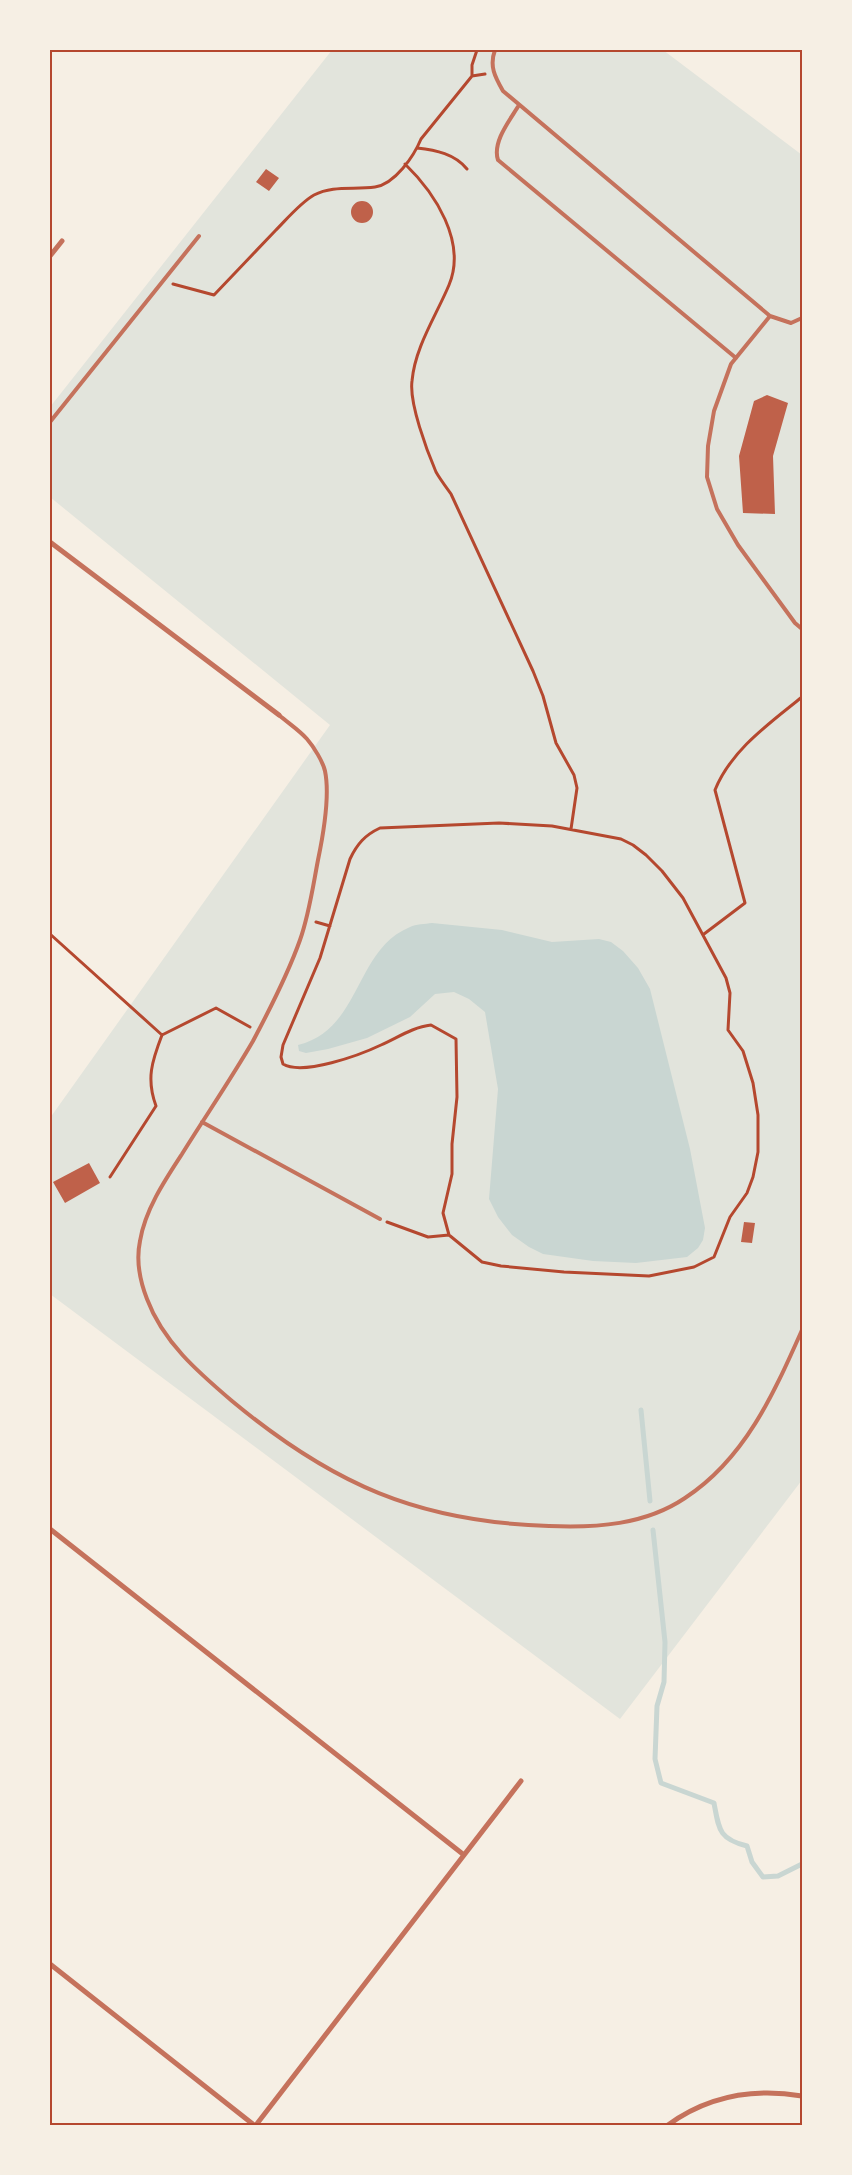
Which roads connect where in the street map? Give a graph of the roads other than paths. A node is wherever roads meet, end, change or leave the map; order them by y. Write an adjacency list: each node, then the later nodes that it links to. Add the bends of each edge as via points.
1 (494, 50): 2 (lane, via 492,73 503,91)
2 (519, 104): 6 (lane); 8 (lane, via 495,151 498,160)
3 (199, 236): 9 (lane)
4 (62, 241): 5 (street)
5 (50, 256)
6 (770, 316): 7 (lane, via 791,323); 8 (lane)
7 (802, 318)
8 (736, 358): 11 (lane, via 714,411 707,477 717,509 738,545)
9 (50, 422)
10 (50, 542): 12 (street)
11 (802, 629)
12 (279, 715): 13 (lane, via 308,740 325,769 324,831 301,938 257,1031)
13 (202, 1122): 14 (lane); 15 (lane, via 165,1180 140,1240 138,1269 147,1300 178,1352 258,1422 324,1468 390,1498 427,1510 506,1525 602,1525 632,1522 659,1512 686,1498 734,1454 757,1425)
14 (380, 1219)
15 (802, 1330)
16 (50, 1529): 18 (street)
17 (521, 1781): 18 (street)
18 (464, 1855): 21 (street)
19 (50, 1964): 21 (street)
20 (802, 2096): 22 (street, via 753,2092 728,2097 703,2105)
21 (255, 2125)
22 (668, 2125)

